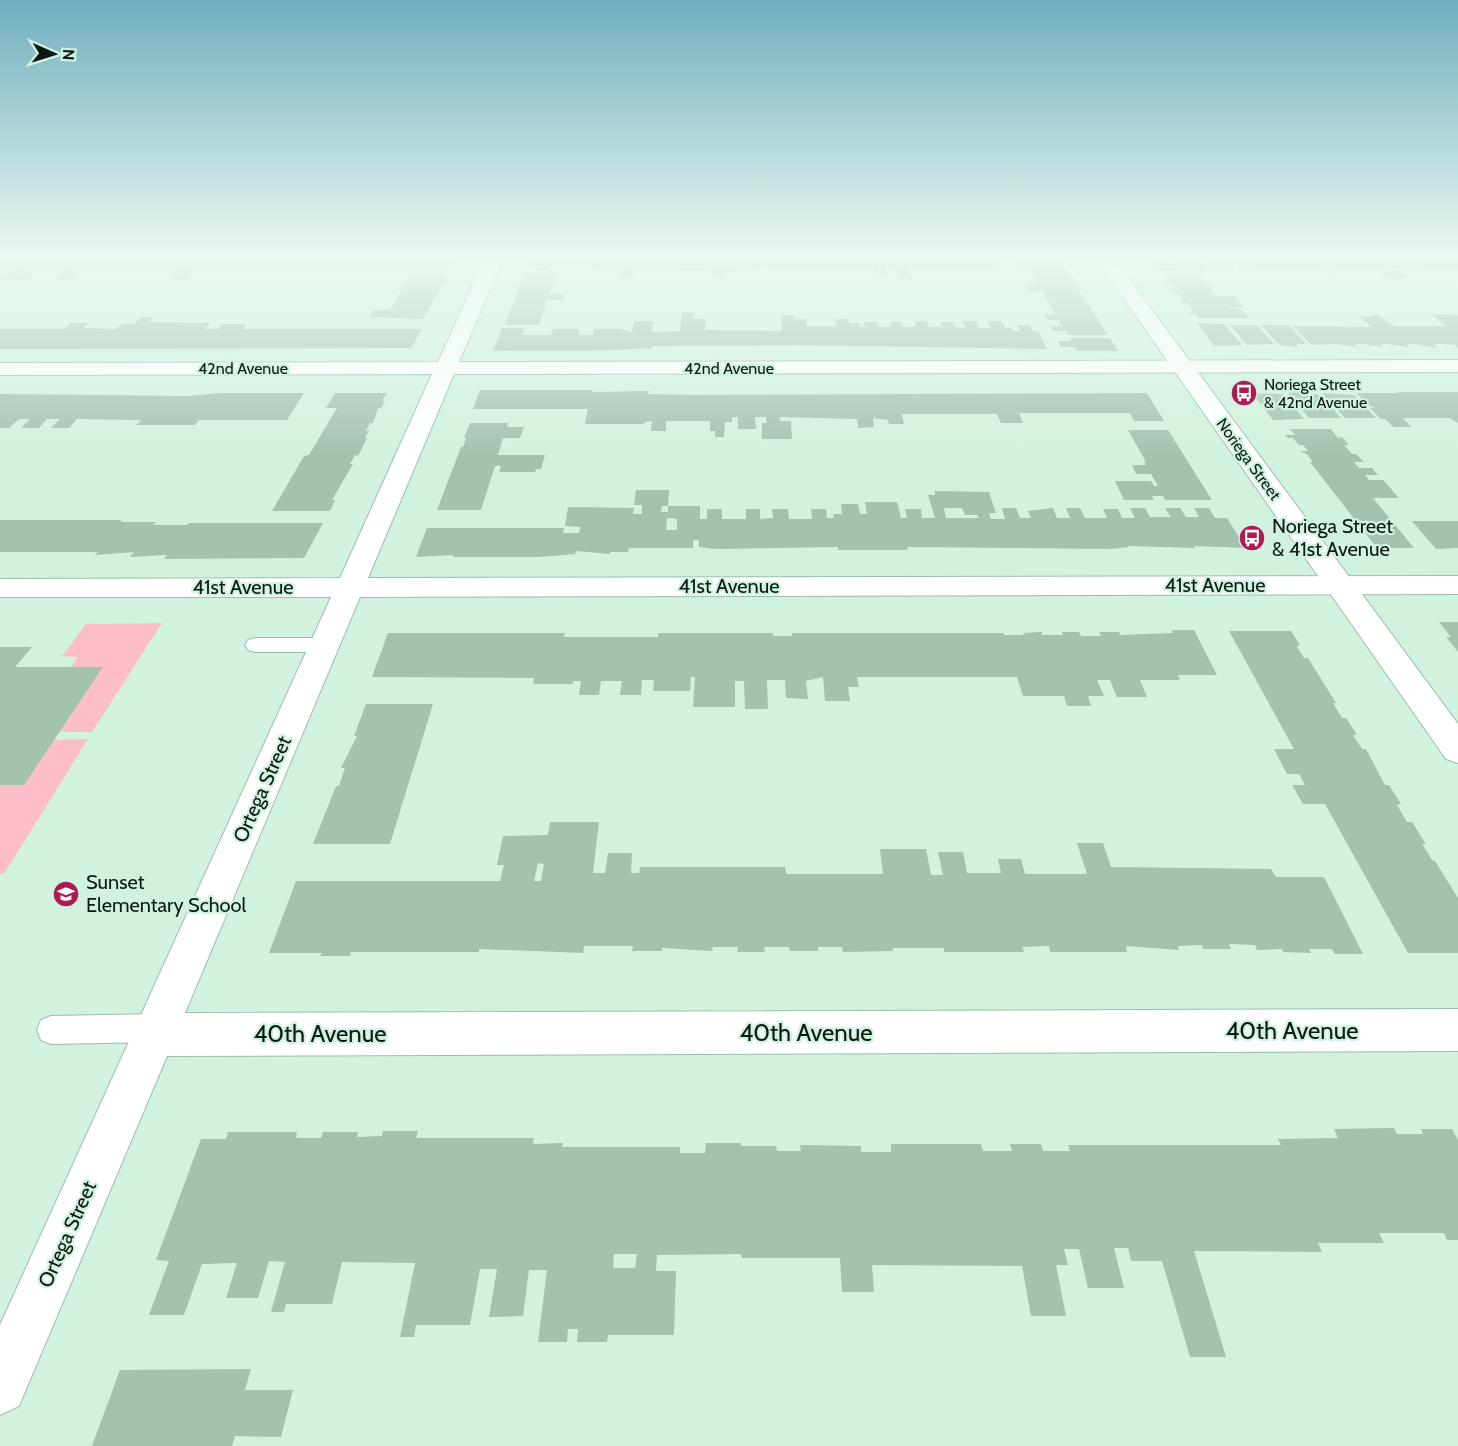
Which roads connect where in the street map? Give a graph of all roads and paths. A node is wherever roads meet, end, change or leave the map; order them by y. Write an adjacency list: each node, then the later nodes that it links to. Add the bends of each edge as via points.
1 (465, 323): 5 (street, Ortega Street)
2 (1152, 323): 4 (street, Noriega Street)
3 (1458, 366): 4 (street, 42nd Avenue)
4 (1183, 367): 5 (street, 42nd Avenue); 7 (street, Noriega Street)
5 (446, 368): 6 (street, 42nd Avenue); 9 (street, Ortega Street)
6 (0, 369)
7 (1339, 585): 8 (street, 41st Avenue); 9 (street, 41st Avenue); 13 (street, Noriega Street)
8 (1458, 585)
9 (350, 587): 10 (street, 41st Avenue); 12 (street, Ortega Street)
10 (0, 588)
11 (255, 645): 12 (lane)
12 (324, 645): 16 (street, Ortega Street)
13 (1458, 750)
14 (51, 1030): 16 (lane)
15 (1458, 1030): 16 (street, 40th Avenue)
16 (156, 1031): 17 (street, Ortega Street)
17 (0, 1387)

